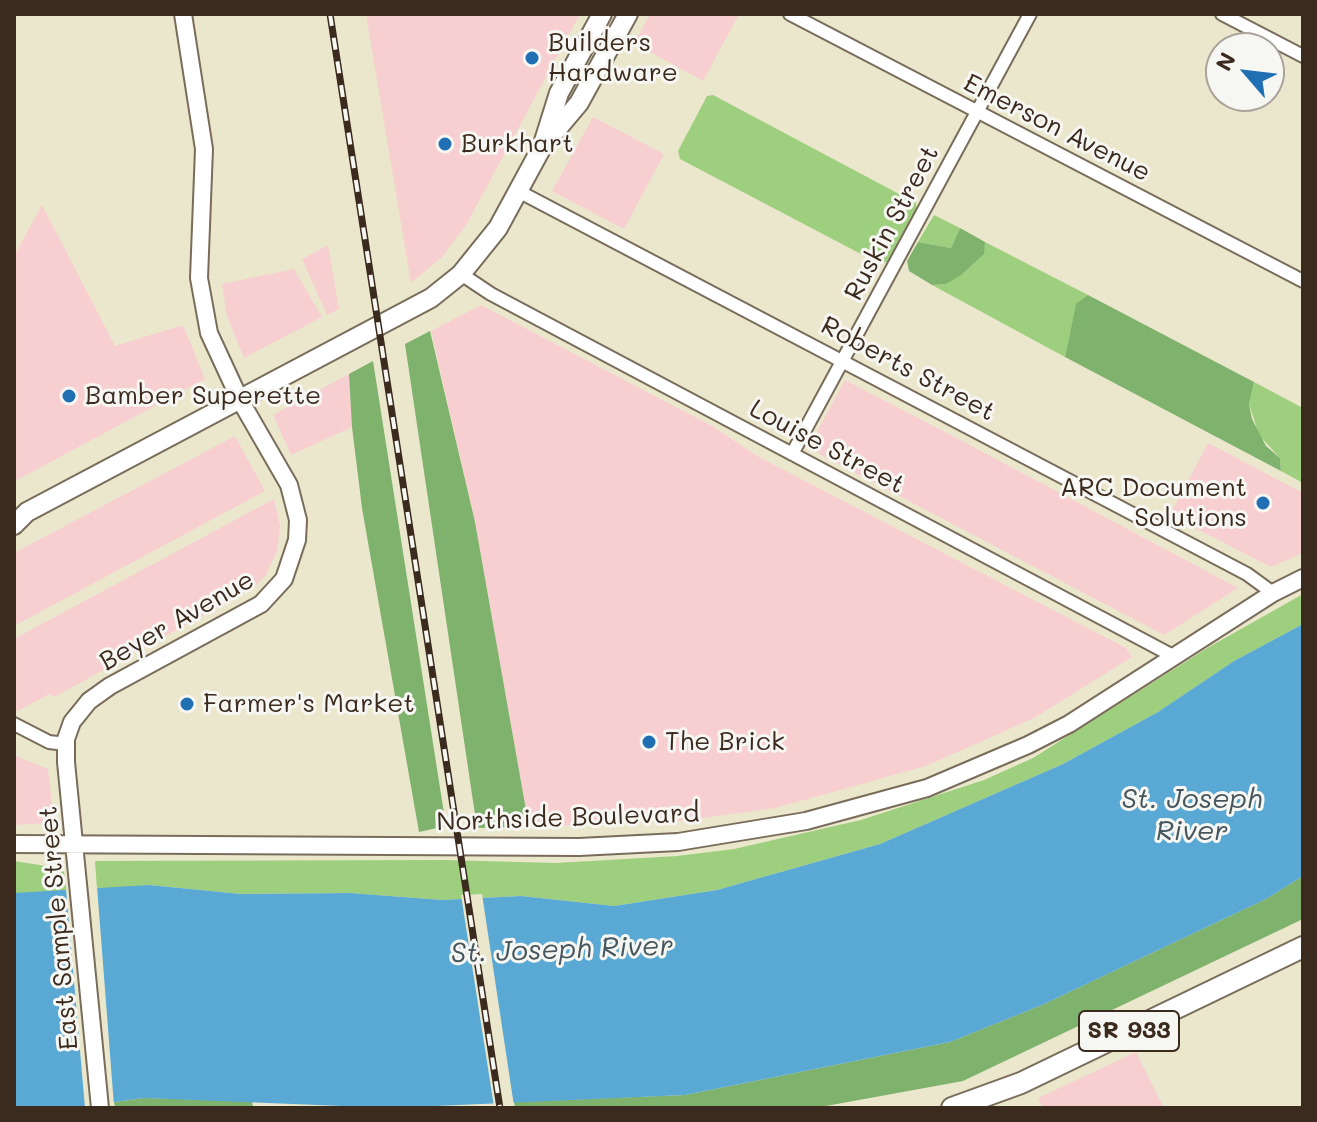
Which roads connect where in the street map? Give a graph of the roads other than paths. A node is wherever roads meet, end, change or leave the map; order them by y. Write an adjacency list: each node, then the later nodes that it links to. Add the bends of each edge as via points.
1 (183, 14): 14 (street, Beyer Avenue, via 204,149 202,303 209,333)
2 (602, 14): 9 (main road, via 559,93)
3 (628, 14): 9 (main road, via 579,103)
4 (790, 14): 8 (street, Emerson Avenue)
5 (1030, 14): 8 (street, Ruskin Street)
6 (1222, 14): 7 (street)
7 (1303, 56)
8 (977, 111): 12 (street, Emerson Avenue); 13 (street, Ruskin Street)
9 (542, 147): 10 (main road)
10 (518, 191): 11 (main road, via 482,251); 13 (street, Roberts Street)
11 (461, 274): 14 (main road, via 431,298); 15 (street, Louise Street)
12 (1301, 276)
13 (843, 360): 15 (street, Ruskin Street); 18 (street, Roberts Street, via 1247,574)
14 (240, 400): 16 (main road); 21 (street, Beyer Avenue, via 294,501 297,540 290,567 261,604 89,701 72,722)
15 (792, 454): 19 (street, Louise Street)
16 (18, 517)
17 (1303, 578): 18 (street, Northside Boulevard)
18 (1273, 593): 19 (street, Northside Boulevard)
19 (1173, 656): 22 (street, Northside Boulevard, via 1069,724 981,767 860,807 736,834 556,848)
20 (14, 724): 21 (street, via 49,742)
21 (66, 744): 22 (street, East Sample Street)
22 (76, 843): 23 (street, Northside Boulevard); 25 (street, East Sample Street)
23 (14, 844)
24 (1303, 947): 26 (main road, SR 933, via 1021,1083)
25 (100, 1108)
26 (952, 1108)

